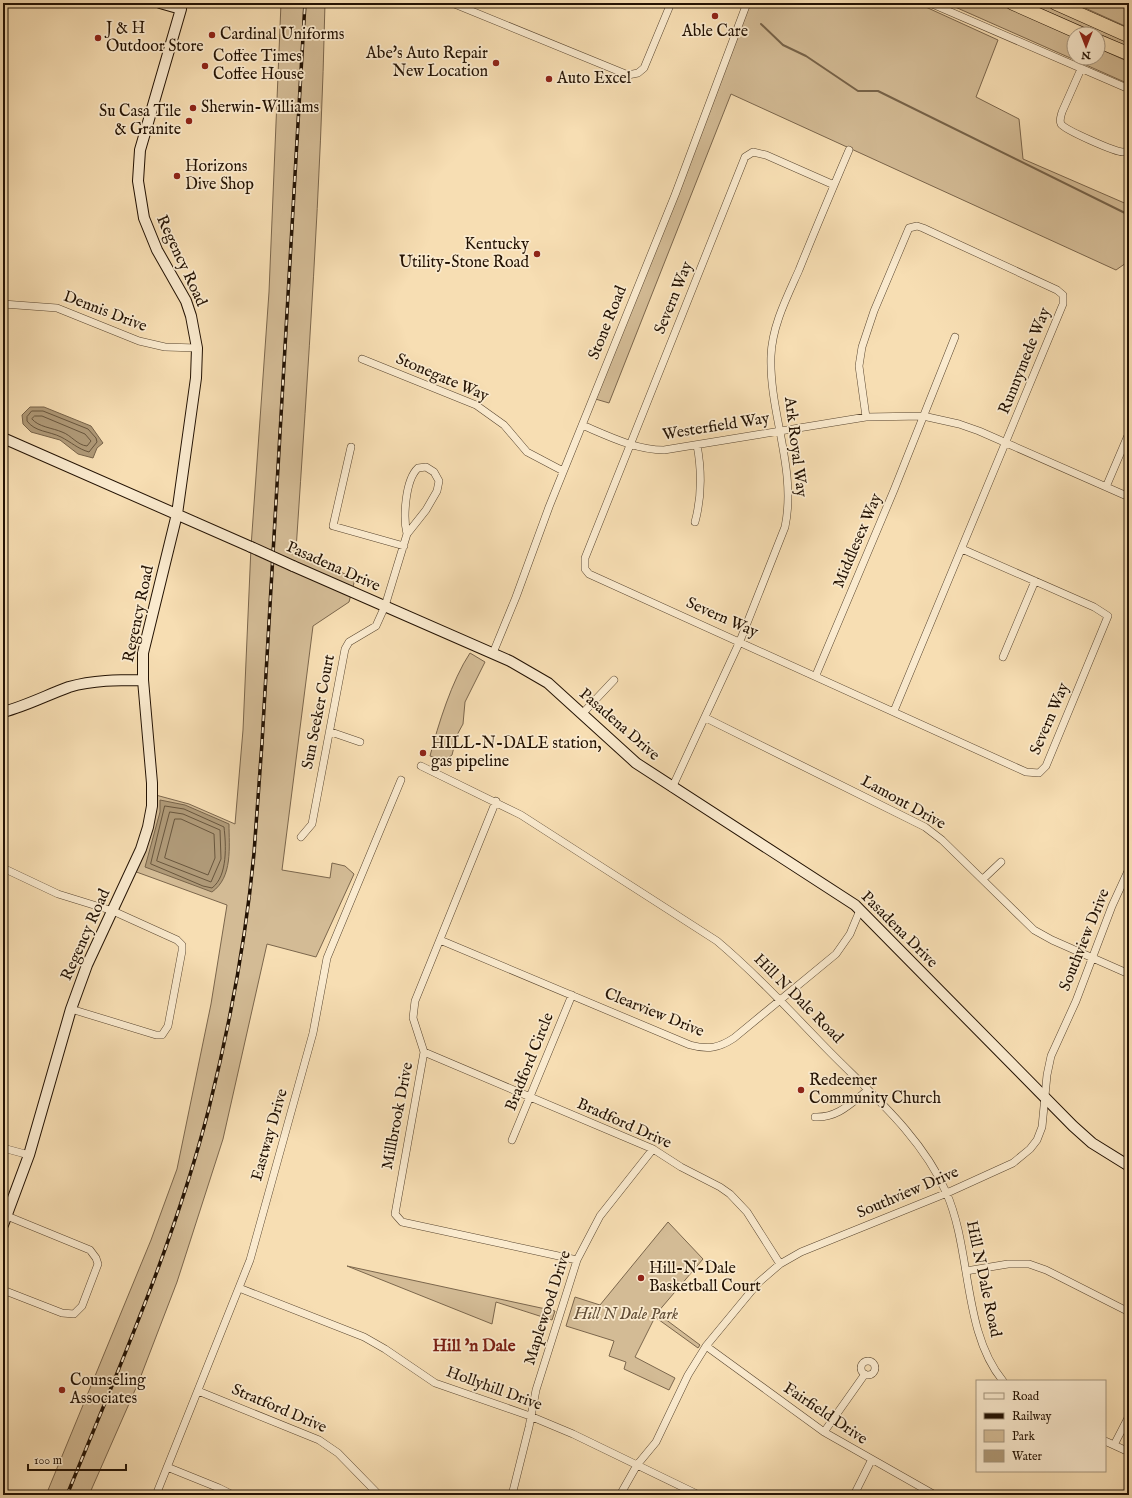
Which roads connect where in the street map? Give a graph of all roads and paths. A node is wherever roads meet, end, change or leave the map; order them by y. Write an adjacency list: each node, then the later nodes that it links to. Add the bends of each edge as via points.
1 (160, 3): 8 (street)
2 (452, 3): 3 (street, via 628,75 638,73 644,68)
3 (671, 3)
4 (747, 3): 24 (street, Stone Road, via 675,195)
5 (930, 3): 13 (street)
6 (1012, 3): 9 (highway)
7 (1055, 3): 10 (highway)
8 (182, 6): 20 (street, Regency Road, via 140,150 138,188 147,229 182,294 191,316)
9 (1066, 27)
10 (1129, 36)
11 (1106, 44): 12 (highway)
12 (1129, 54)
13 (1081, 69): 14 (street); 16 (street, via 1062,112 1061,124 1115,149 1124,152)
14 (1129, 89)
15 (849, 150): 17 (street, Ark Royal Way)
16 (1129, 150)
17 (834, 185): 25 (street, Ark Royal Way, via 785,302 773,341 772,378); 29 (street, Severn Way, via 766,155 753,152 745,157)
18 (3, 304): 20 (street, Dennis Drive, via 58,308 138,341 165,347)
19 (955, 337): 22 (street, Middlesex Way)
20 (197, 348): 35 (street, Regency Road, via 196,378)
21 (362, 359): 32 (street, Stonegate Way, via 476,405 504,425 526,452)
22 (923, 416): 23 (street, Westerfield Way); 28 (street, Westerfield Way, via 959,424); 45 (street, Middlesex Way)
23 (866, 417): 25 (street, Westerfield Way); 28 (street, Runnymede Way, via 859,366 865,334 905,233 909,228 917,226 1058,290 1063,295 1063,304)
24 (582, 425): 29 (street, Westerfield Way); 32 (street, Stone Road)
25 (780, 431): 30 (street, Westerfield Way); 42 (street, Ark Royal Way, via 788,482 788,512 780,541)
26 (1129, 433): 33 (street)
27 (4, 440): 35 (street, Pasadena Drive)
28 (1006, 443): 33 (street, Westerfield Way); 39 (street, Runnymede Way)
29 (631, 444): 30 (street, Westerfield Way, via 658,450); 42 (street, Severn Way, via 585,558 584,569 590,574)
30 (697, 445): 36 (street, via 701,466)
31 (351, 447): 38 (street, via 333,526)
32 (563, 470): 43 (street, Stone Road)
33 (1106, 487): 34 (street, Westerfield Way)
34 (1129, 497)
35 (177, 514): 41 (street, Pasadena Drive, bridge); 46 (street, Regency Road, via 143,653)
36 (695, 522)
37 (407, 534): 37 (street, via 404,521 411,479 418,468 426,467 434,472 439,481 437,491); 38 (street, Sun Seeker Court)
38 (404, 546): 41 (street, Sun Seeker Court)
39 (962, 549): 40 (street, Severn Way); 48 (street, Runnymede Way)
40 (1036, 581): 44 (street); 48 (street, Severn Way, via 1108,616 1042,771 1035,774 1026,772)
41 (385, 606): 43 (street, Pasadena Drive); 52 (street, Sun Seeker Court, via 376,626 349,642 345,649)
42 (740, 641): 45 (street, Severn Way); 51 (street, Ark Royal Way)
43 (493, 654): 50 (street, Pasadena Drive, via 540,677)
44 (1003, 657)
45 (816, 676): 48 (street, Severn Way)
46 (142, 680): 49 (street, via 93,682 70,687); 64 (street, Regency Road, via 152,806 141,849)
47 (614, 680): 50 (street)
48 (894, 711)
49 (3, 712)
50 (582, 714): 56 (street, Pasadena Drive, via 636,763)
51 (706, 718): 56 (street, Ark Royal Way); 62 (street, Lamont Drive, via 925,827)
52 (330, 732): 53 (street); 58 (street, Sun Seeker Court, via 312,824)
53 (360, 742)
54 (421, 766): 57 (street, Hill N Dale Road)
55 (401, 780): 86 (street, Eastway Drive, via 327,958 307,1054 256,1239)
56 (672, 788): 63 (street, Pasadena Drive, via 832,889)
57 (496, 801): 65 (street, Millbrook Drive); 69 (street, Hill N Dale Road, via 717,941)
58 (301, 837)
59 (1002, 862): 62 (street)
60 (3, 868): 64 (street, via 58,894)
61 (1129, 869): 66 (street, Southview Drive)
62 (983, 879): 66 (street, Lamont Drive, via 1034,930)
63 (860, 910): 69 (street, Clearview Drive, via 841,948); 73 (street, Pasadena Drive)
64 (113, 911): 70 (street, Regency Road); 70 (street, via 177,940 182,945 167,1031 162,1035 156,1035)
65 (440, 940): 68 (street, Clearview Drive); 71 (street, Millbrook Drive, via 419,988 413,1010 415,1028)
66 (1092, 958): 67 (street, Lamont Drive); 73 (street, Southview Drive, via 1051,1056)
67 (1129, 974)
68 (572, 995): 69 (street, Clearview Drive, via 690,1045 708,1048 724,1045); 74 (street, Bradford Circle)
69 (780, 1000): 72 (street, Hill N Dale Road)
70 (71, 1009): 79 (street, Regency Road)
71 (424, 1052): 74 (street, Bradford Drive); 83 (street, Millbrook Drive, via 395,1210 397,1219)
72 (868, 1090): 75 (street, via 836,1114 824,1118); 81 (street, Hill N Dale Road, via 923,1150)
73 (1044, 1096): 80 (street, Pasadena Drive, via 1092,1143); 81 (street, Southview Drive, via 1042,1127 1030,1149 1012,1162)
74 (531, 1098): 76 (street, Bradford Circle); 78 (street, Bradford Drive)
75 (815, 1117)
76 (512, 1140)
77 (3, 1148): 79 (street)
78 (653, 1149): 83 (street, Maplewood Drive, via 600,1216); 84 (street, Bradford Drive, via 730,1194 747,1212)
79 (29, 1155): 82 (street, Regency Road)
80 (1129, 1166)
81 (947, 1193): 84 (street, Southview Drive, via 812,1247); 85 (street, Hill N Dale Road)
82 (5, 1220): 87 (street, via 90,1250 98,1264 82,1306 74,1314 62,1313)
83 (577, 1260): 93 (street, Maplewood Drive)
84 (780, 1264): 89 (street, Southview Drive, via 758,1283)
85 (966, 1271): 88 (street, via 1008,1264 1033,1265); 91 (street, Hill N Dale Road, via 984,1350)
86 (239, 1288): 92 (street, Eastway Drive); 93 (street, Hollyhill Drive, via 375,1342 435,1383)
87 (3, 1290)
88 (1129, 1312)
89 (706, 1346): 95 (street, Fairfield Drive); 100 (street, Southview Drive, via 688,1375 656,1442)
90 (864, 1374): 95 (street)
91 (1002, 1380)
92 (198, 1391): 101 (street, Eastway Drive); 104 (street, Stratford Drive, via 323,1442 348,1462)
93 (530, 1416): 100 (street, Hollyhill Drive); 105 (street, Maplewood Drive)
94 (1129, 1416): 97 (street)
95 (824, 1432): 99 (street, Fairfield Drive)
96 (1106, 1441): 97 (street)
97 (1114, 1445): 98 (street)
98 (1129, 1452)
99 (871, 1461): 108 (street); 109 (street, Fairfield Drive)
100 (637, 1465): 106 (street, Southview Drive); 107 (street, Hollyhill Drive)
101 (167, 1467): 102 (street, Eastway Drive); 103 (street)
102 (156, 1495)
103 (233, 1495)
104 (379, 1495)
105 (512, 1495)
106 (620, 1495)
107 (699, 1495)
108 (854, 1495)
109 (935, 1495)

